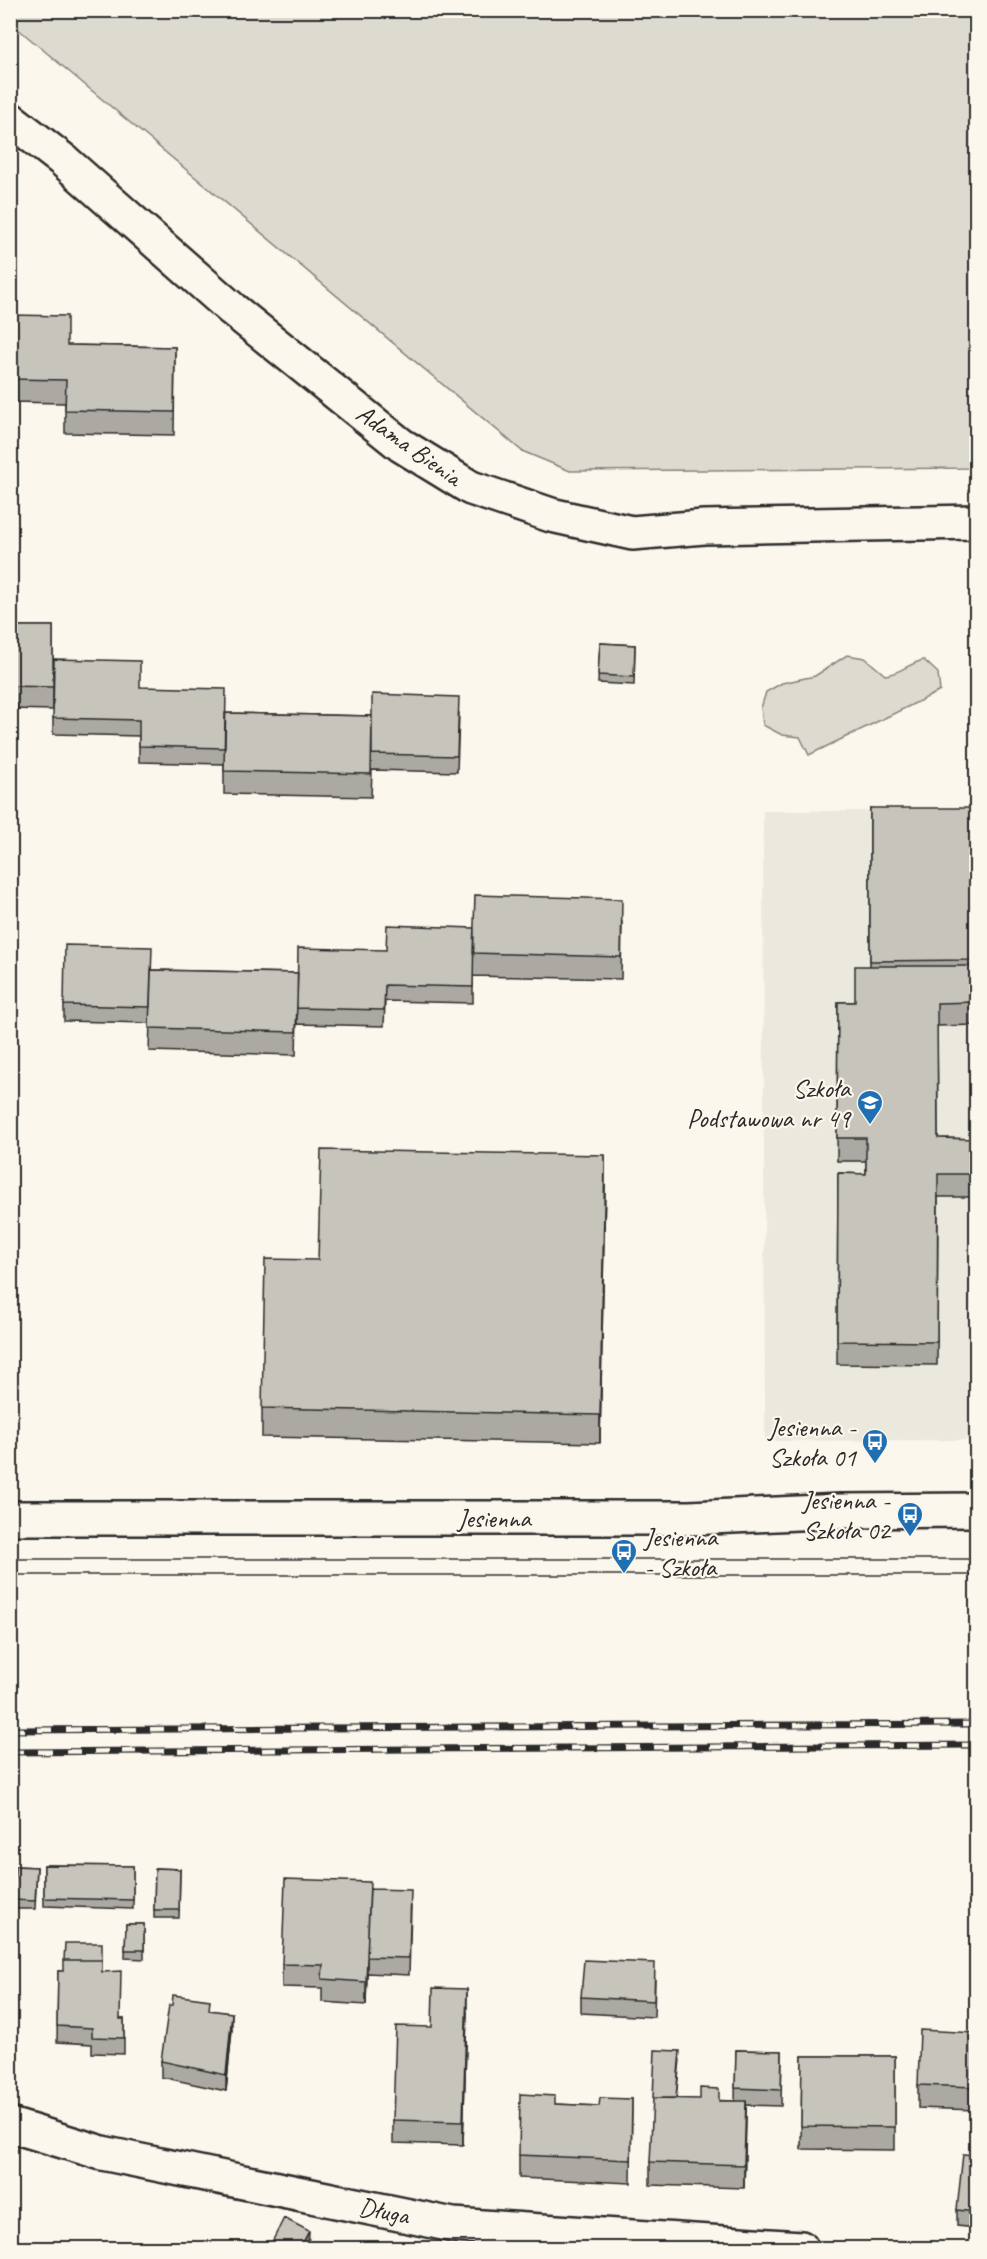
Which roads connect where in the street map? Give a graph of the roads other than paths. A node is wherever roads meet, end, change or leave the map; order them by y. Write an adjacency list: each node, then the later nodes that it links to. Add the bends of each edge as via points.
1 (10, 119): 2 (street, Adama Bienia, via 63,160 232,309 401,445 471,488 551,515 632,533 704,527)
2 (976, 522)
3 (976, 1510): 4 (street, Jesienna, via 841,1510 689,1518)
4 (10, 1518)
5 (10, 2125): 6 (street, Długa, via 102,2153 453,2225)
6 (801, 2248)

